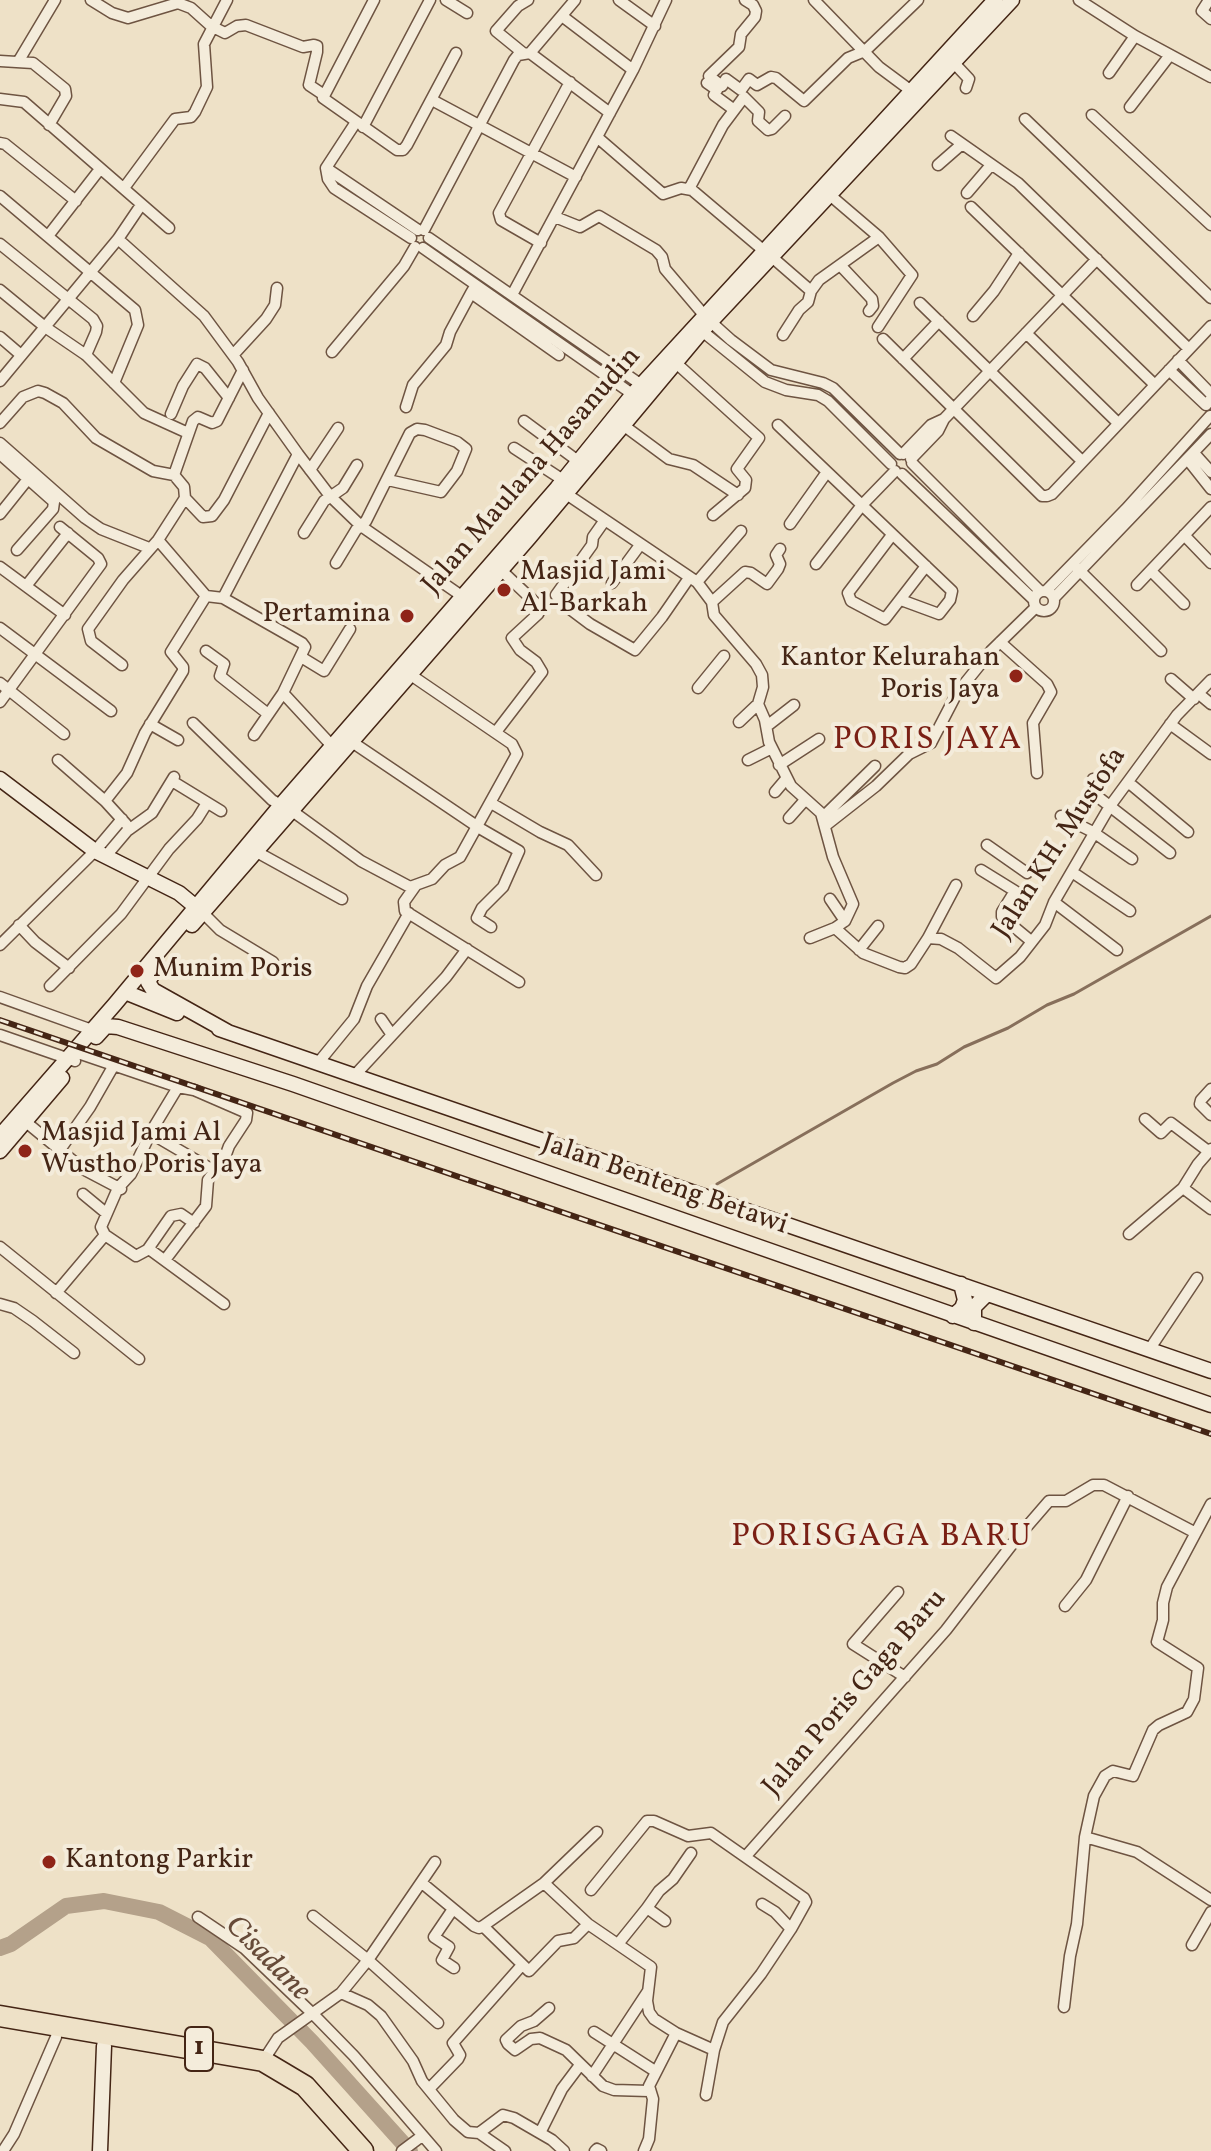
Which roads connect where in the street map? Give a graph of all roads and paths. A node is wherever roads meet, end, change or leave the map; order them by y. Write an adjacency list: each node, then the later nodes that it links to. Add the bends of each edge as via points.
1 (55, 0): 32 (street)
2 (91, 0): 19 (street, via 128,18 173,2)
3 (227, 0): 24 (street)
4 (374, 0): 41 (street)
5 (430, 0): 50 (street)
6 (446, 0): 18 (street)
7 (528, 0): 29 (street, via 496,31)
8 (575, 0): 21 (street)
9 (619, 0): 25 (street)
10 (666, 0): 25 (street)
11 (745, 0): 36 (street, via 755,8 755,17 741,34 739,47)
12 (814, 0): 27 (street)
13 (918, 0): 27 (street)
14 (995, 0): 23 (street, Jalan Maulana Hasanudin)
15 (1012, 0): 23 (street, Jalan Maulana Hasanudin)
16 (1079, 0): 26 (street)
17 (1209, 0): 22 (street, via 1202,11)
18 (459, 3): 20 (street)
19 (194, 4): 24 (street)
20 (467, 13)
21 (562, 16): 29 (street); 34 (street)
22 (1211, 19)
23 (983, 22): 33 (street, Jalan Maulana Hasanudin); 40 (street, Jalan Maulana Hasanudin)
24 (211, 26): 41 (street, via 225,33 252,26 303,47 317,46 309,85); 62 (street, via 203,54 207,87 195,112 175,119)
25 (655, 26): 34 (street)
26 (1135, 36): 30 (street); 35 (street)
27 (865, 51): 36 (street, via 848,58 804,101 774,78 757,85 749,79 741,90 726,79 722,86); 40 (street)
28 (456, 53): 43 (street)
29 (527, 53): 38 (street); 52 (street, via 514,60)
30 (1170, 55): 37 (street); 44 (street)
31 (0, 61): 32 (street)
32 (18, 62): 51 (street, via 36,65 65,89)
33 (959, 67): 39 (street, via 969,79); 66 (street, Jalan Maulana Hasanudin)
34 (633, 70): 46 (street)
35 (1109, 73)
36 (709, 76): 45 (street, via 705,81 717,90 714,95)
37 (1211, 76)
38 (570, 82): 46 (street); 57 (street)
39 (966, 88)
40 (910, 90): 80 (street, Jalan Maulana Hasanudin)
41 (324, 95): 50 (street)
42 (0, 99): 51 (street, via 24,102)
43 (432, 100): 50 (street, via 400,152); 52 (street)
44 (1130, 107)
45 (733, 109): 48 (street, via 744,97 768,130); 63 (street)
46 (610, 113): 54 (street)
47 (1092, 115): 71 (street)
48 (785, 116)
49 (1025, 119): 90 (street)
50 (360, 124): 76 (street, via 326,168)
51 (49, 125): 60 (street)
52 (480, 125): 57 (street); 76 (street)
53 (951, 136): 56 (street)
54 (597, 137): 61 (street); 63 (street, via 663,194)
55 (0, 143): 67 (street)
56 (962, 144): 58 (street); 59 (street)
57 (532, 153): 61 (street); 77 (street, via 499,217)
58 (938, 165)
59 (991, 165): 64 (street); 81 (street, via 1018,183)
60 (100, 169): 62 (street); 67 (street)
61 (576, 177): 70 (street)
62 (124, 188): 68 (street)
63 (689, 189): 80 (street)
64 (967, 193)
65 (0, 196): 73 (street)
66 (835, 199): 74 (street); 80 (street, Jalan Maulana Hasanudin)
67 (76, 201): 73 (street)
68 (141, 205): 72 (street); 75 (street)
69 (971, 207): 79 (street)
70 (555, 217): 77 (street); 96 (street, via 580,227 599,216 656,250)
71 (1211, 225)
72 (169, 228)
73 (48, 236): 83 (street)
74 (879, 237): 82 (street); 99 (street, via 912,277)
75 (118, 239): 83 (street); 110 (street, via 191,302)
76 (420, 239): 85 (street); 88 (street); 107 (street)
77 (541, 243): 88 (street)
78 (0, 244): 91 (street)
79 (1019, 253): 89 (street); 94 (street)
80 (768, 254): 87 (street); 96 (street, Jalan Maulana Hasanudin)
81 (1097, 259): 89 (street); 106 (street)
82 (840, 265): 87 (street); 93 (street, via 872,299)
83 (91, 272): 91 (street); 119 (street, via 137,314 138,325)
84 (277, 288): 110 (street, via 266,319)
85 (473, 289): 104 (street); 124 (street, via 446,345 413,385)
86 (0, 290): 98 (street)
87 (811, 291): 101 (street)
88 (512, 295): 121 (street)
89 (1062, 295): 100 (street); 120 (street)
90 (1211, 298)
91 (68, 300): 98 (street); 109 (street, via 97,326)
92 (920, 303): 95 (street)
93 (869, 311)
94 (973, 316)
95 (939, 321): 112 (street); 117 (street)
96 (708, 325): 105 (street); 114 (street, Jalan Maulana Hasanudin); 121 (street, Jalan Maulana Hasanudin)
97 (1211, 326): 106 (street)
98 (45, 327): 108 (street); 109 (street)
99 (878, 327)
100 (1026, 333): 117 (street); 131 (street)
101 (783, 335)
102 (0, 337): 108 (street)
103 (883, 339): 112 (street)
104 (549, 342): 111 (street); 121 (street)
105 (724, 342): 142 (street, via 778,374 833,388); 147 (street, via 773,387 828,401)
106 (1189, 349): 113 (street)
107 (332, 352)
108 (21, 355): 118 (street)
109 (86, 355): 119 (street)
110 (233, 355): 115 (street)
111 (559, 355)
112 (903, 359): 125 (street)
113 (1178, 360): 116 (street); 122 (street)
114 (681, 367): 121 (street, Jalan Maulana Hasanudin); 155 (street, via 759,438 737,469 747,482)
115 (243, 370): 123 (street); 126 (street)
116 (1169, 370): 120 (street); 122 (street, via 1206,405)
117 (990, 371): 125 (street); 144 (street)
118 (0, 381)
119 (114, 383): 135 (street, via 152,418)
120 (1155, 385): 131 (street)
121 (642, 392): 134 (street, Jalan Maulana Hasanudin); 143 (street, Jalan Maulana Hasanudin)
122 (1211, 397)
123 (229, 398): 127 (street, via 197,364); 135 (street, via 217,421 196,418)
124 (406, 407)
125 (954, 409): 142 (street, via 931,425); 144 (street, via 1042,496 1052,494)
126 (269, 413): 139 (street); 157 (street, via 212,516 203,517)
127 (171, 414)
128 (1211, 414): 160 (street)
129 (524, 421): 143 (street)
130 (0, 423): 150 (street, via 23,397 45,393 63,403 96,438 153,471)
131 (1118, 423): 144 (street)
132 (778, 425): 148 (street)
133 (338, 428): 146 (street)
134 (627, 428): 154 (street, Jalan Maulana Hasanudin); 155 (street, via 675,462 693,465)
135 (188, 433): 150 (street)
136 (1211, 434): 141 (street)
137 (0, 443): 172 (street, via 85,518)
138 (514, 448): 154 (street)
139 (298, 454): 146 (street); 189 (street)
140 (1, 457): 151 (street)
141 (1191, 457): 149 (street); 153 (street); 160 (street)
142 (906, 458): 147 (street, via 894,457); 147 (street, via 910,471); 188 (street)
143 (578, 461): 154 (street, Jalan Maulana Hasanudin)
144 (1082, 461)
145 (357, 465): 156 (street, via 343,488)
146 (310, 470): 156 (street)
147 (896, 470): 158 (street); 188 (street)
148 (827, 472): 158 (street); 164 (street)
149 (1211, 472)
150 (174, 475): 157 (street)
151 (28, 479): 161 (street); 174 (street, via 54,506)
152 (388, 480): 152 (street, via 414,430 466,449 441,492); 165 (street)
153 (1211, 489)
154 (564, 490): 163 (street); 181 (street, Jalan Maulana Hasanudin); 190 (street, Jalan Maulana Hasanudin)
155 (738, 495): 162 (street)
156 (330, 496): 165 (street); 167 (street)
157 (185, 498): 170 (street)
158 (862, 505): 168 (street); 177 (street)
159 (1211, 507): 169 (street)
160 (1130, 513): 180 (street)
161 (0, 514)
162 (713, 515)
163 (605, 520): 171 (street); 183 (street, via 556,595 590,624 635,650)
164 (790, 524)
165 (361, 526): 175 (street); 190 (street)
166 (741, 531): 183 (street)
167 (304, 533)
168 (892, 535): 178 (street); 191 (street, via 848,597 885,619)
169 (1184, 535): 176 (street); 182 (street)
170 (158, 540): 172 (street); 187 (street)
171 (640, 545): 183 (street); 184 (street)
172 (149, 548): 203 (street, via 88,629 91,641)
173 (780, 549): 192 (street, via 780,564 767,584 745,572)
174 (17, 550)
175 (336, 563)
176 (1211, 563)
177 (816, 564)
178 (926, 566): 191 (street); 191 (street, via 951,588 944,611 933,614)
179 (0, 567): 186 (street)
180 (1077, 568): 188 (street); 199 (street)
181 (501, 570): 190 (street, Jalan Maulana Hasanudin); 223 (street, via 541,608 512,638 542,672)
182 (1151, 571): 185 (street); 193 (street)
183 (693, 580): 192 (street)
184 (612, 583)
185 (1137, 585)
186 (26, 586): 194 (street); 194 (street, via 64,530 101,564)
187 (206, 596): 189 (street); 220 (street, via 172,651 184,669)
188 (1042, 597): 197 (street)
189 (223, 598): 202 (street, via 302,643)
190 (467, 599): 204 (street, Jalan Maulana Hasanudin)
191 (901, 600)
192 (712, 602): 212 (street, via 714,615 762,675)
193 (1184, 604)
194 (65, 615): 200 (street)
195 (0, 628): 200 (street)
196 (350, 629): 202 (street, via 324,671)
197 (1000, 642): 236 (street, via 1051,692 1033,723); 252 (street, via 957,693 931,743 909,754 876,786)
198 (206, 651): 216 (street, via 224,664 220,676)
199 (1161, 651)
200 (35, 655): 207 (street); 215 (street)
201 (724, 656): 208 (street)
202 (301, 657): 209 (street)
203 (122, 665)
204 (409, 674): 217 (street, Jalan Maulana Hasanudin); 223 (street)
205 (1171, 679): 210 (street)
206 (1211, 680): 210 (street, Jalan KH. Mustofa)
207 (5, 686): 211 (street); 224 (street)
208 (698, 688)
209 (283, 693): 216 (street); 228 (street)
210 (1196, 696): 213 (street); 221 (street, Jalan KH. Mustofa)
211 (0, 702)
212 (758, 704): 218 (street); 222 (street)
213 (1211, 704)
214 (794, 705): 222 (street)
215 (111, 711)
216 (268, 714): 225 (street)
217 (363, 720): 228 (street, Jalan Maulana Hasanudin); 229 (street, Jalan Maulana Hasanudin)
218 (739, 722)
219 (193, 723): 248 (street, via 272,800)
220 (150, 724): 227 (street); 243 (street, via 127,773)
221 (1170, 724): 231 (street); 240 (street, Jalan KH. Mustofa)
222 (767, 726): 230 (street)
223 (496, 732): 245 (street, via 517,754)
224 (64, 734)
225 (254, 735)
226 (819, 739): 234 (street)
227 (178, 740)
228 (333, 747): 248 (street, Jalan Maulana Hasanudin)
229 (358, 747): 248 (street, Jalan Maulana Hasanudin); 253 (street)
230 (772, 748): 233 (street); 234 (street)
231 (1211, 754)
232 (58, 760): 243 (street)
233 (748, 760)
234 (779, 765): 238 (street)
235 (875, 766): 252 (street)
236 (1037, 773)
237 (0, 779): 260 (street)
238 (786, 779): 241 (street); 242 (street)
239 (1093, 779): 246 (street, via 1094,792)
240 (1128, 782): 246 (street, Jalan KH. Mustofa); 256 (street)
241 (775, 792)
242 (805, 800): 250 (street); 252 (street)
243 (105, 801): 251 (street)
244 (207, 803): 247 (street); 254 (street, via 173,779 152,813); 265 (street)
245 (491, 803): 253 (street); 264 (street, via 568,845)
246 (1110, 806): 255 (street, Jalan KH. Mustofa); 259 (street)
247 (221, 811)
248 (291, 811): 258 (street, Jalan Maulana Hasanudin); 266 (street, via 396,882); 272 (street, Jalan Maulana Hasanudin)
249 (1061, 816): 255 (street)
250 (789, 818)
251 (122, 819): 254 (street); 260 (street)
252 (824, 822): 275 (street, via 853,904)
253 (477, 826): 266 (street, via 458,860); 278 (street, via 519,852 503,887 477,918)
254 (130, 829): 260 (street)
255 (1093, 832): 261 (street); 263 (street, Jalan KH. Mustofa)
256 (1188, 832)
257 (987, 845): 268 (street, via 1029,870)
258 (255, 851): 269 (street); 272 (street, Jalan Maulana Hasanudin)
259 (1170, 853)
260 (100, 854): 265 (street); 276 (street)
261 (1132, 859)
262 (981, 870): 268 (street)
263 (1072, 872): 271 (street, Jalan KH. Mustofa); 273 (street)
264 (596, 875)
265 (151, 877): 272 (street); 288 (street)
266 (416, 885): 274 (street, via 404,902)
267 (956, 885): 281 (street)
268 (1015, 891): 282 (street, via 1002,917)
269 (342, 899)
270 (830, 899): 275 (street)
271 (1054, 902): 282 (street, Jalan KH. Mustofa); 286 (street)
272 (199, 908): 287 (street, via 220,930); 292 (street, Jalan Maulana Hasanudin); 295 (street, Jalan Maulana Hasanudin, via 151,973 149,986)
273 (1130, 911)
274 (409, 913): 284 (street); 301 (street, via 354,1019)
275 (845, 921): 279 (street)
276 (19, 925): 283 (street); 288 (street)
277 (878, 926): 285 (street)
278 (491, 927)
279 (835, 928): 280 (street); 285 (street)
280 (810, 938)
281 (928, 938): 282 (street, Jalan KH. Mustofa, via 951,943 996,978); 285 (street, via 905,968)
282 (1031, 941)
283 (0, 945)
284 (467, 949): 289 (street); 298 (street)
285 (859, 950)
286 (1117, 950)
287 (273, 962)
288 (69, 968): 290 (street)
289 (519, 982)
290 (50, 986)
291 (0, 997): 294 (street)
292 (120, 998): 294 (street, Jalan Maulana Hasanudin); 295 (street, Jalan Benteng Betawi); 296 (street, via 122,1019)
293 (381, 1019): 298 (street)
294 (96, 1031): 296 (street, Jalan Benteng Betawi, via 110,1025); 299 (street, Jalan Maulana Hasanudin)
295 (228, 1032): 300 (street, Jalan Benteng Betawi)
296 (139, 1034): 304 (street, Jalan Benteng Betawi)
297 (0, 1035): 299 (street)
298 (392, 1035): 303 (street)
299 (74, 1058): 302 (street); 309 (street, Jalan Maulana Hasanudin)
300 (302, 1058): 301 (street, Jalan Benteng Betawi); 304 (street, via 305,1071)
301 (318, 1063): 303 (street, Jalan Benteng Betawi)
302 (114, 1065): 305 (street); 316 (street)
303 (355, 1075): 307 (street, Jalan Benteng Betawi)
304 (293, 1084): 311 (street, Jalan Benteng Betawi)
305 (178, 1087): 312 (street); 317 (street, via 247,1113)
306 (1211, 1089): 308 (street, via 1200,1104)
307 (412, 1095): 311 (street, via 415,1110); 330 (street, Jalan Benteng Betawi)
308 (1211, 1115)
309 (22, 1118): 313 (street, Jalan Maulana Hasanudin); 315 (street, Jalan Maulana Hasanudin); 316 (street)
310 (1145, 1119): 314 (street, via 1161,1133 1171,1123)
311 (407, 1123): 335 (street, Jalan Benteng Betawi)
312 (150, 1133): 317 (street); 319 (street)
313 (0, 1136)
314 (1209, 1150): 318 (street)
315 (0, 1151)
316 (59, 1151): 319 (street)
317 (216, 1169): 323 (street, via 208,1180 206,1206)
318 (1183, 1188): 321 (street); 324 (street)
319 (121, 1189): 322 (street)
320 (83, 1194): 322 (street)
321 (1211, 1209)
322 (106, 1213): 325 (street, via 101,1227)
323 (194, 1223): 327 (street, via 181,1214 171,1216); 328 (street)
324 (1129, 1234)
325 (105, 1235): 327 (street, via 138,1257); 331 (street)
326 (0, 1247): 331 (street)
327 (148, 1249): 328 (street)
328 (165, 1260): 334 (street)
329 (1197, 1278): 336 (street)
330 (962, 1288): 332 (street, Jalan Benteng Betawi); 335 (street)
331 (56, 1293): 338 (street)
332 (984, 1296): 335 (street); 336 (street, Jalan Benteng Betawi)
333 (0, 1304): 337 (street, via 14,1308)
334 (224, 1304)
335 (964, 1317): 340 (street, Jalan Benteng Betawi)
336 (1149, 1350): 339 (street, Jalan Benteng Betawi)
337 (74, 1353)
338 (139, 1359)
339 (1211, 1371)
340 (1211, 1405)
341 (1128, 1496): 343 (street, Jalan Poris Gaga Baru); 345 (street, via 1086,1580); 346 (street, Jalan Poris Gaga Baru, via 1093,1485 1071,1499 1049,1501)
342 (1211, 1504): 343 (street)
343 (1194, 1532): 348 (street, via 1164,1596 1157,1642 1198,1668 1194,1699 1187,1712 1153,1730 1133,1776 1113,1771 1105,1776 1094,1796)
344 (898, 1592): 346 (street, via 853,1644)
345 (1065, 1606)
346 (905, 1677): 350 (street, Jalan Poris Gaga Baru)
347 (597, 1832): 353 (street)
348 (1085, 1837): 355 (street, via 1137,1852); 373 (street)
349 (691, 1853): 357 (street)
350 (746, 1856): 354 (street, via 711,1833 688,1836 647,1821); 365 (street, via 804,1898)
351 (435, 1862): 352 (street)
352 (422, 1883): 358 (street); 368 (street)
353 (544, 1883): 363 (street); 364 (street)
354 (591, 1890)
355 (1211, 1900)
356 (762, 1904): 365 (street)
357 (647, 1908): 362 (street); 366 (street)
358 (453, 1909): 364 (street); 370 (street, via 434,1937 449,1947 442,1960)
359 (1211, 1912): 367 (street)
360 (313, 1916): 368 (street)
361 (198, 1917): 376 (street, via 244,1948)
362 (665, 1921)
363 (588, 1924): 366 (street); 369 (street, via 574,1938 558,1941 529,1971)
364 (483, 1926): 369 (street)
365 (791, 1929): 384 (street, via 723,2022)
366 (618, 1944): 371 (street, via 651,1967)
367 (1192, 1945)
368 (368, 1960): 372 (street); 377 (street)
369 (522, 1965): 389 (street, via 453,2043 458,2059)
370 (454, 1968)
371 (648, 1991): 380 (street, via 649,2012); 382 (street)
372 (341, 1993): 376 (street); 389 (street, via 381,2016)
373 (1064, 2007)
374 (549, 2008): 386 (street, via 506,2041 515,2050 540,2038 566,2050)
375 (0, 2016): 385 (highway, 1)
376 (312, 2016): 385 (street, via 278,2038); 394 (street, via 354,2056)
377 (438, 2023)
378 (0, 2027): 381 (highway, 1)
379 (594, 2032): 382 (street)
380 (676, 2033): 384 (street); 387 (street)
381 (56, 2037): 383 (highway, 1); 395 (street, via 14,2134)
382 (611, 2044): 387 (street); 388 (street)
383 (104, 2046): 396 (street); 397 (highway, 1, via 228,2066 280,2083)
384 (714, 2050): 391 (street)
385 (263, 2061): 398 (highway, 1, via 305,2086)
386 (580, 2065): 388 (street); 393 (street)
387 (655, 2071): 390 (street)
388 (592, 2076): 390 (street, via 614,2090)
389 (429, 2089): 392 (street, via 454,2120 468,2132)
390 (649, 2091): 403 (street, via 653,2099)
391 (706, 2095)
392 (479, 2133): 393 (street, via 503,2115); 401 (street)
393 (540, 2133): 402 (street)
394 (420, 2138): 399 (street); 400 (street)
395 (2, 2149)
396 (100, 2151)
397 (345, 2151)
398 (363, 2151)
399 (402, 2151)
400 (436, 2151)
401 (505, 2151)
402 (564, 2151)
403 (644, 2151)

